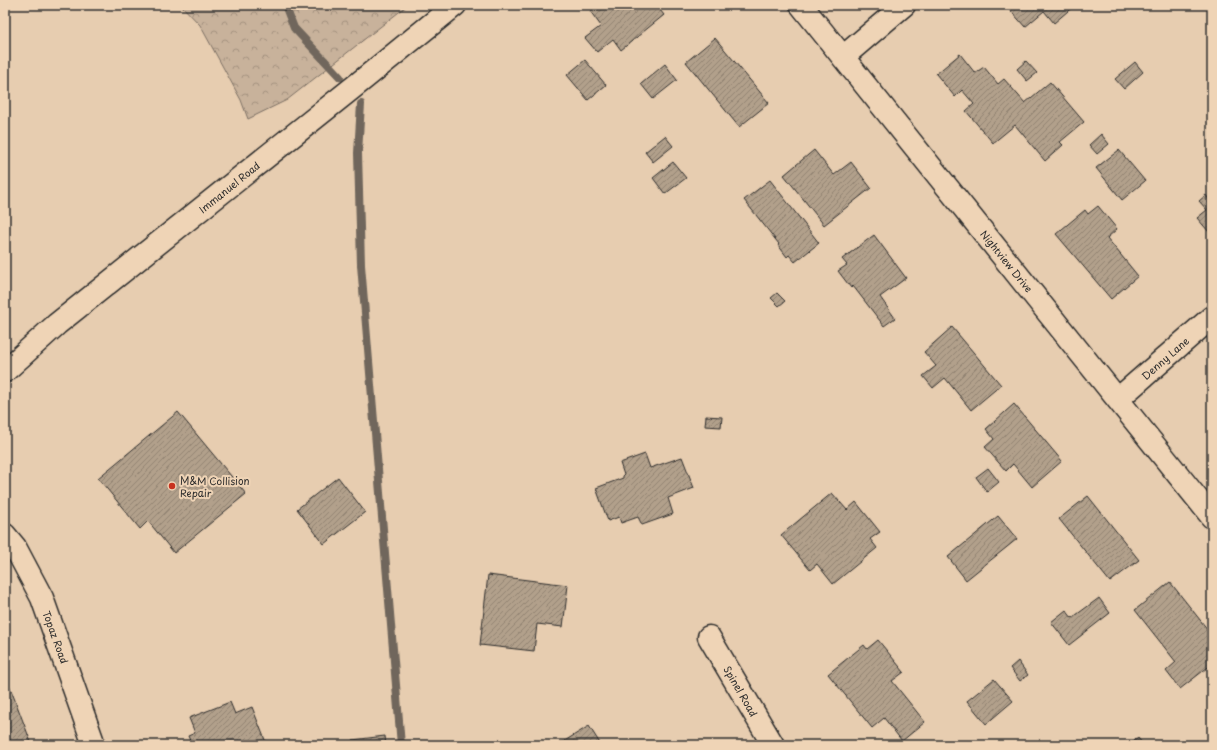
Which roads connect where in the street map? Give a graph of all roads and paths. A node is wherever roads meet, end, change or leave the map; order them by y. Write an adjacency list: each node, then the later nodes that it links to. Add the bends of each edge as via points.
1 (455, 5): 6 (street, Immanuel Road, via 57,324)
2 (801, 5): 4 (street, Nightview Drive)
3 (904, 5): 4 (street)
4 (843, 57): 7 (street, Nightview Drive)
5 (1212, 316): 7 (street, Denny Lane)
6 (5, 371)
7 (1118, 399): 8 (street, Nightview Drive)
8 (1212, 517)
9 (5, 535): 11 (street, Topaz Road, via 15,547 42,598)
10 (709, 637): 12 (street, Spinel Road)
11 (94, 745)
12 (773, 745)

